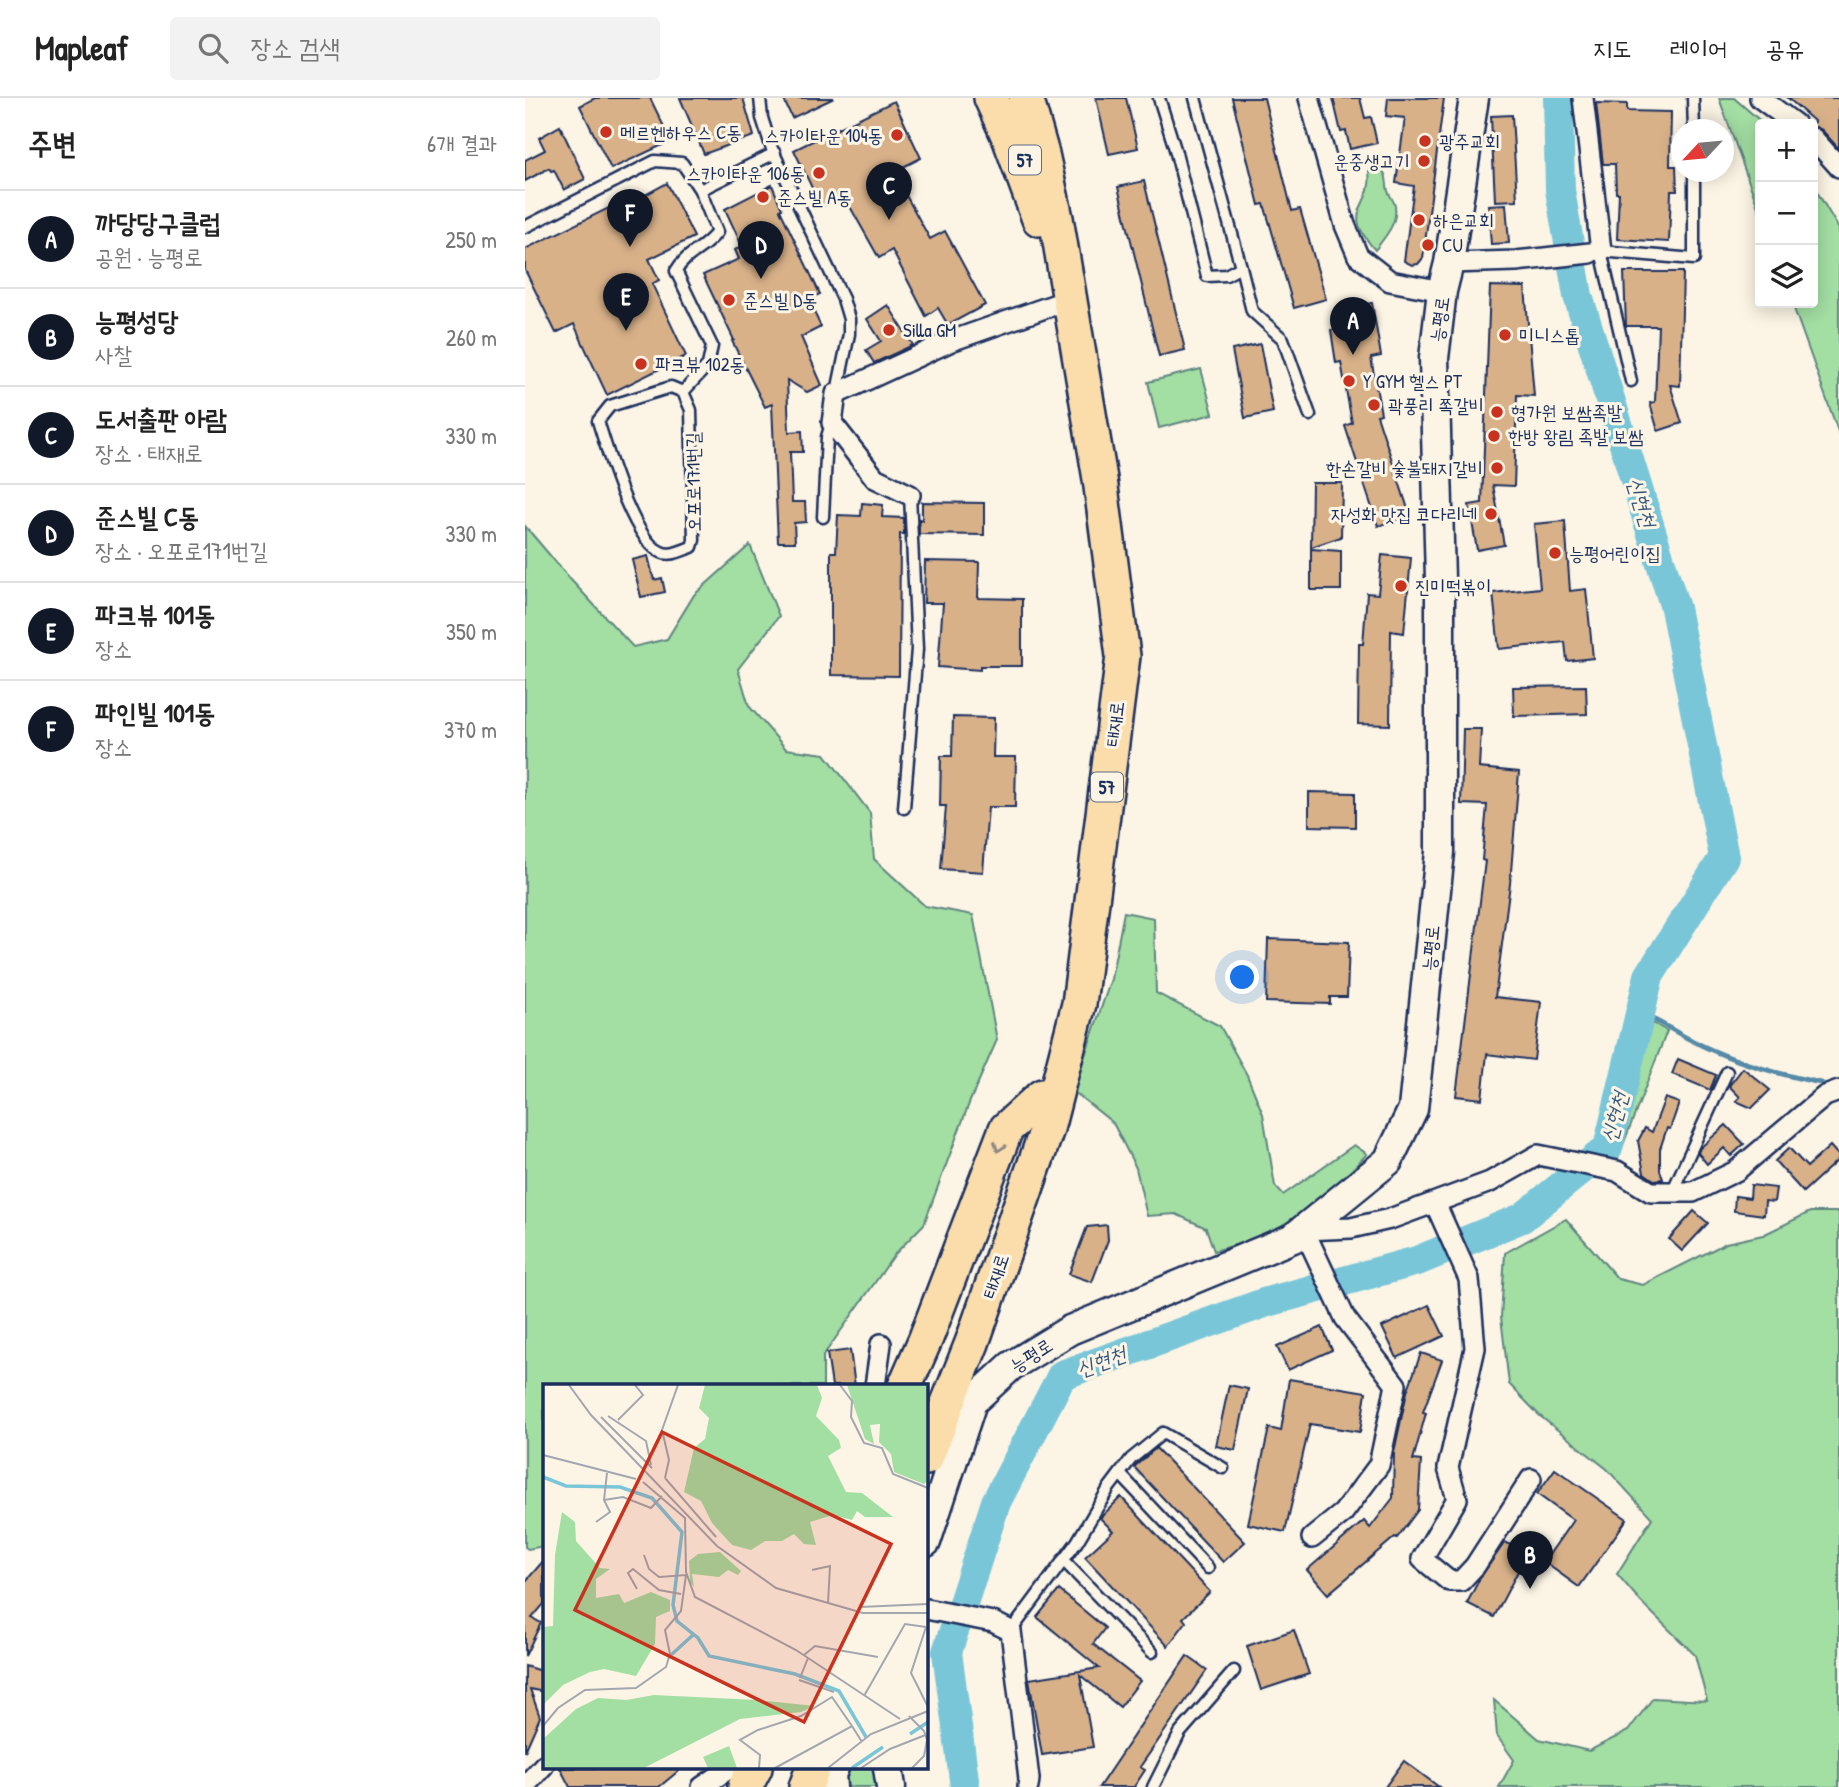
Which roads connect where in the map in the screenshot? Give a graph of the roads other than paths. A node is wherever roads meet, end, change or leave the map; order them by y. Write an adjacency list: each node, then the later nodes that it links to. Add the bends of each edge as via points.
1 (760, 98): 16 (lane)
2 (991, 98): 20 (highway)
3 (1010, 98): 20 (highway, 태재로 / 57)
4 (1026, 98): 20 (highway, 태재로 / 57, via 1042,154)
5 (1038, 98): 20 (highway, via 1057,180)
6 (1159, 98): 24 (lane, via 1207,276 1226,275)
7 (1195, 98): 24 (lane)
8 (1309, 98): 25 (street, via 1345,225 1359,256 1390,281)
9 (1474, 98): 23 (main road, 능평로)
10 (1583, 98): 22 (street)
11 (1693, 98): 13 (lane)
12 (1760, 98): 14 (street)
13 (1694, 119)
14 (1788, 119)
15 (1818, 144): 17 (street)
16 (775, 153): 19 (lane); 29 (lane, via 849,319)
17 (1839, 167)
18 (1694, 182): 22 (lane, via 1694,259)
19 (700, 190): 21 (lane, via 682,163 655,161); 28 (lane, via 717,232 709,244 683,258 676,271 712,346 708,365)
20 (1048, 220): 26 (highway, 태재로 / 57); 37 (highway, 태재로 / 57, via 1100,479 1123,656 1079,1004)
21 (525, 227)
22 (1595, 252): 23 (street); 27 (lane)
23 (1449, 264): 25 (main road, 능평로)
24 (1241, 267): 30 (lane, via 1252,311 1283,339)
25 (1442, 291): 41 (main road, 능평로, via 1434,358 1440,852 1413,1108 1388,1161)
26 (1059, 303): 29 (street, via 951,341); 37 (highway, 태재로 / 57, via 1090,479 1109,659 1090,831)
27 (1631, 382)
28 (683, 393): 28 (lane, 오포로171번길, via 691,410 694,540 692,547 674,554 660,552 648,541 622,496 598,421 610,405 671,387)
29 (837, 394): 31 (street)
30 (1310, 415)
31 (832, 424): 32 (street, via 875,478); 33 (lane, via 827,437)
32 (911, 495): 34 (lane, via 918,649)
33 (823, 517)
34 (904, 808)
35 (1727, 1072): 38 (lane)
36 (1832, 1094): 38 (street, via 1736,1171 1693,1192)
37 (1049, 1096): 39 (lane, via 1048,1152); 43 (highway, 태재로 / 57, via 1047,1129); 46 (highway, one-way to 46, via 1006,1129); 47 (highway, 태재로 / 57)
38 (1672, 1192): 40 (street, via 1651,1192 1617,1171 1538,1155 1490,1182)
39 (1035, 1198)
40 (1435, 1203): 41 (street, via 1364,1225); 51 (street, via 1469,1279 1475,1348 1448,1468 1457,1499 1422,1559 1449,1581 1461,1581)
41 (1304, 1230): 52 (street, via 1345,1318 1396,1385 1379,1465 1343,1513); 53 (main road, 능평로, via 1070,1330 1011,1366 972,1402)
42 (1015, 1254): 43 (lane, via 994,1304)
43 (980, 1320): 48 (highway, 태재로 / 57)
44 (880, 1344): 45 (street)
45 (875, 1384)
46 (906, 1384)
47 (927, 1411)
48 (927, 1455)
49 (1223, 1468): 50 (lane, via 1163,1433)
50 (1120, 1474): 54 (lane); 55 (lane)
51 (1531, 1479)
52 (1312, 1538)
53 (927, 1539)
54 (1063, 1560): 57 (lane); 58 (lane)
55 (1208, 1568)
56 (927, 1609): 57 (street, via 993,1622)
57 (1011, 1631): 68 (street)
58 (1152, 1652)
59 (1234, 1671): 69 (lane, via 1180,1733)
60 (543, 1766): 64 (street)
61 (727, 1770): 65 (street)
62 (754, 1770): 66 (highway)
63 (889, 1770): 67 (main road)
64 (525, 1786)
65 (702, 1787)
66 (745, 1787)
67 (891, 1787)
68 (1028, 1787)
69 (1153, 1787)

